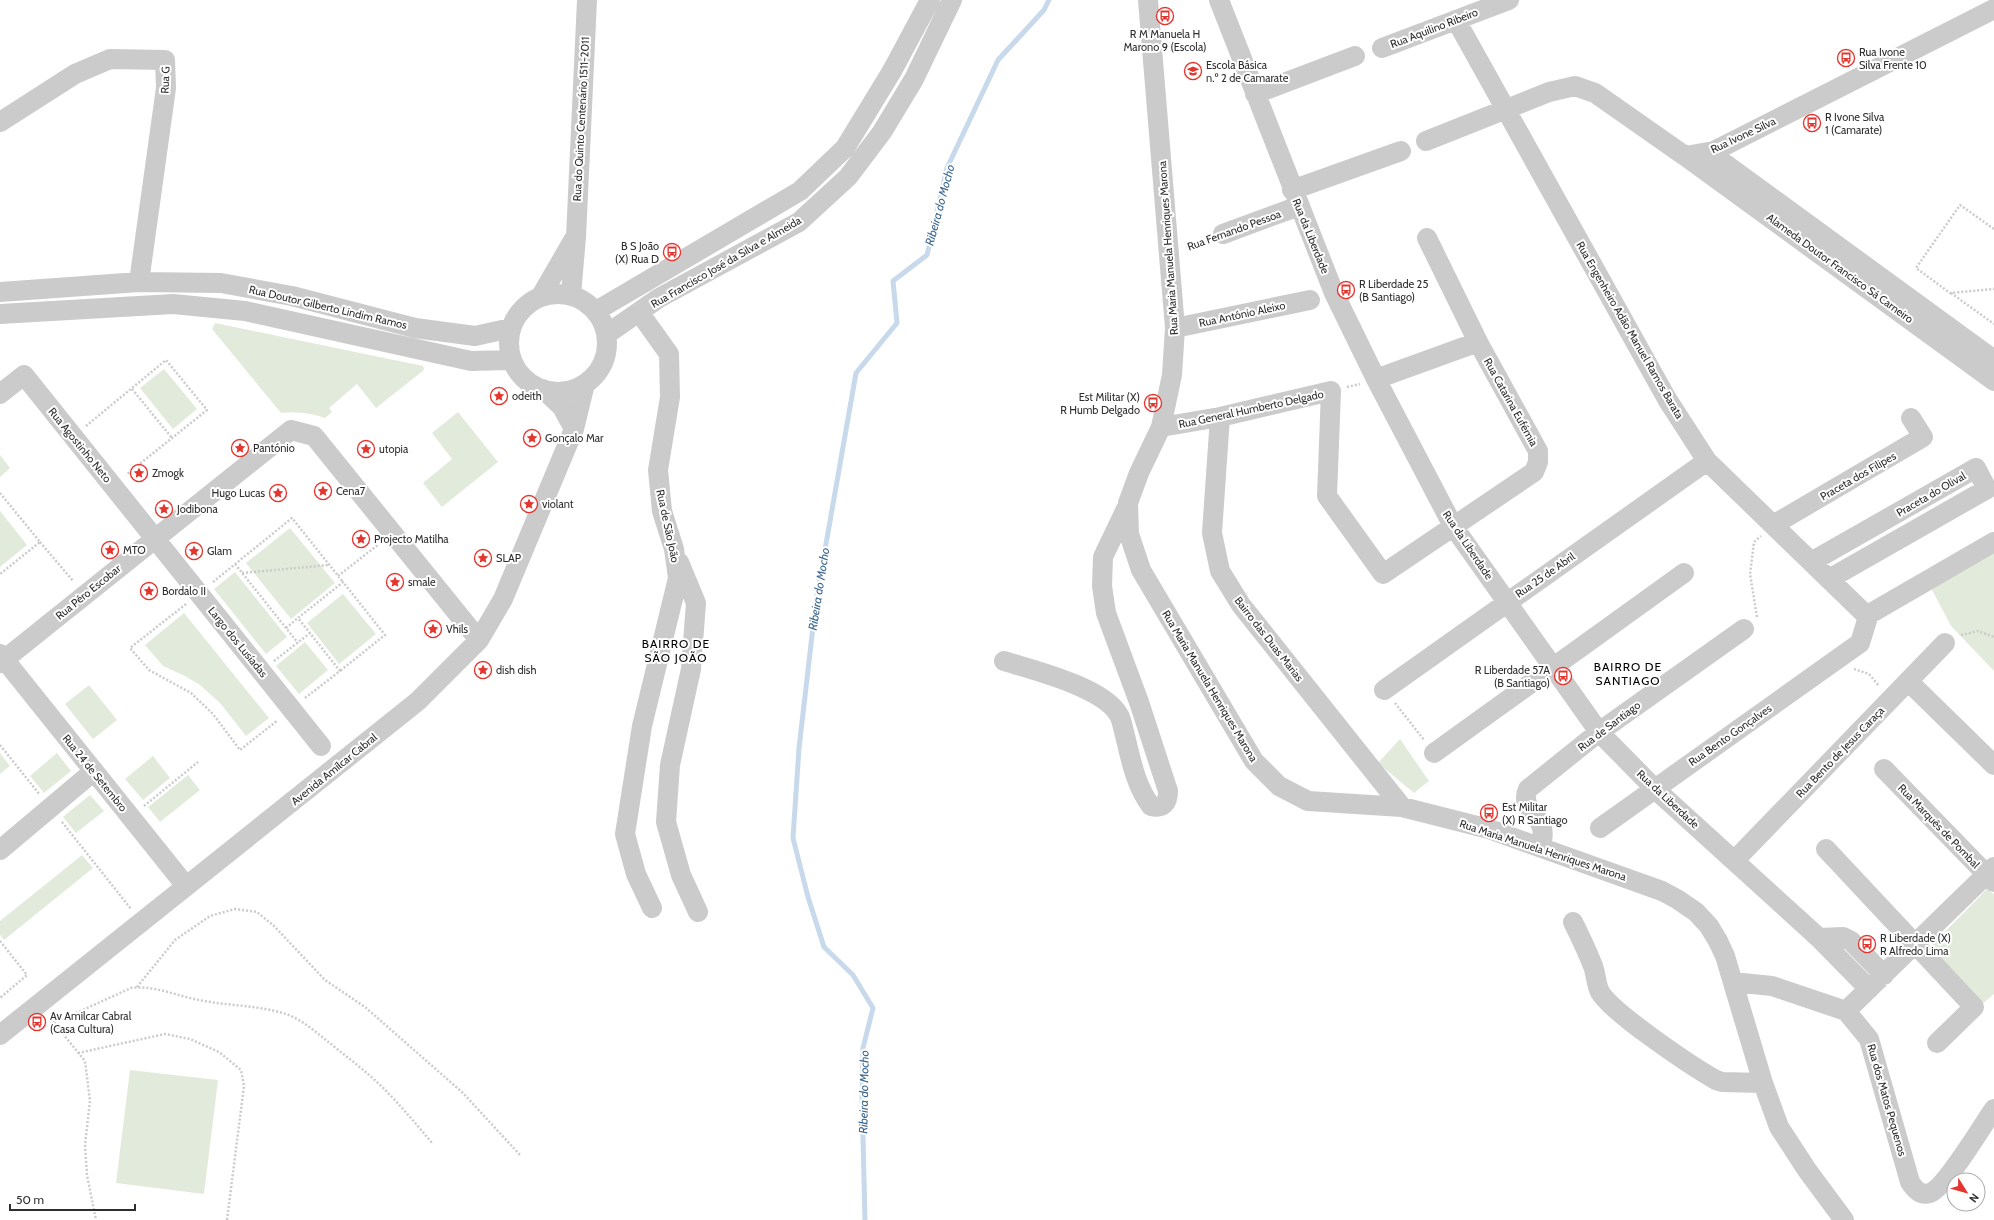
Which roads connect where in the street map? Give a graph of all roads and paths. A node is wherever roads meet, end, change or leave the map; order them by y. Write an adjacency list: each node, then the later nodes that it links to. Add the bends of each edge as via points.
1 (587, 0): 21 (street, Rua do Quinto Centenário 1511-2011)
2 (930, 0): 31 (street, Rua Francisco José da Silva e Almeida, via 892,71 845,148 800,191)
3 (952, 0): 32 (street, Rua Francisco José da Silva e Almeida, via 914,79 882,132 848,177 799,222 659,298)
4 (1148, 0): 23 (street, Rua Maria Manuela Henriques Marona)
5 (1219, 0): 11 (street, Rua da Liberdade)
6 (1509, 0): 8 (street, Rua Aquilino Ribeiro)
7 (1994, 9): 16 (street, Rua Ivone Silva)
8 (1456, 20): 9 (street, Rua Aquilino Ribeiro); 12 (street, Rua Engenheiro Adão Manuel Ramos Barata)
9 (1382, 48)
10 (1355, 56): 11 (street)
11 (1255, 94): 18 (street, Rua da Liberdade)
12 (1506, 110): 14 (street); 17 (street, via 1549,92 1574,86 1595,94); 54 (street, Rua Engenheiro Adão Manuel Ramos Barata, via 1667,399)
13 (0, 122): 24 (street, Rua G, via 75,74 110,59 165,60 166,88)
14 (1426, 141)
15 (1401, 151): 18 (street, Rua Fernando Pessoa)
16 (1709, 152): 17 (street, Rua Ivone Silva); 40 (street, Alameda Doutor Francisco Sá Carneiro)
17 (1685, 156): 42 (street, Alameda Doutor Francisco Sá Carneiro)
18 (1296, 198): 20 (street, Rua Fernando Pessoa); 41 (street, Rua da Liberdade, via 1334,293)
19 (1994, 229): 27 (path, via 1960,205 1916,268)
20 (1223, 234): 23 (path, Rua Fernando Pessoa)
21 (576, 238): 28 (street, Rua do Quinto Centenário 1511-2011); 29 (street)
22 (1427, 238): 38 (street, Rua Catarina Eufémia)
23 (1170, 254): 36 (street, Rua Maria Manuela Henriques Marona)
24 (139, 282): 26 (street, Rua Doutor Gilberto Lindim Ramos); 35 (street, Rua Doutor Gilberto Lindim Ramos, via 221,283 292,296 415,328 475,336)
25 (1994, 289): 27 (path)
26 (0, 292)
27 (1950, 293): 34 (path)
28 (571, 295): 29 (street, via 556,293); 31 (street)
29 (541, 296): 35 (street, via 526,305)
30 (1310, 300): 36 (street, Rua António Aleixo)
31 (596, 311): 37 (street)
32 (639, 312): 37 (street, Rua Francisco José da Silva e Almeida); 64 (street, Rua de São João, via 669,354 670,397 658,470 662,511)
33 (0, 314): 39 (street, Rua Doutor Gilberto Lindim Ramos, via 174,304 196,305 291,320 471,360)
34 (1994, 324)
35 (511, 328): 39 (street)
36 (1175, 328): 50 (street, Rua Maria Manuela Henriques Marona, via 1172,375)
37 (607, 334): 43 (street, via 606,353 599,370)
38 (1478, 342): 41 (street); 59 (street, Rua Catarina Eufémia, via 1538,452 1538,462 1534,472)
39 (512, 360): 45 (street, via 520,375)
40 (1994, 360)
41 (1376, 380): 46 (path); 59 (street, Rua da Liberdade)
42 (1994, 381)
43 (586, 384): 45 (street, via 568,391 550,392); 51 (street, Avenida Amílcar Cabral)
44 (132, 389): 52 (path); 53 (path); 53 (path, via 166,360 202,404 206,410)
45 (542, 389): 51 (street, via 562,407)
46 (1331, 391): 48 (street, Rua General Humberto Delgado); 71 (street, Rua General Humberto Delgado, via 1327,496)
47 (0, 394): 52 (street, Rua Agostinho Neto, via 24,375)
48 (1220, 416): 50 (street, Rua General Humberto Delgado); 106 (street, Bairro das Duas Marias, via 1212,533 1220,571 1241,605)
49 (1911, 418): 58 (street, Praceta dos Filipes, via 1923,437)
50 (1161, 427): 57 (street, Rua Maria Manuela Henriques Marona, via 1138,473)
51 (574, 429): 84 (street, Avenida Amílcar Cabral, via 503,598)
52 (73, 436): 55 (street, Rua Agostinho Neto)
53 (172, 438): 55 (path)
54 (1707, 461): 58 (street, Rua Engenheiro Adão Manuel Ramos Barata); 77 (street, Rua 25 de Abril)
55 (113, 486): 61 (street, Rua Agostinho Neto)
56 (0, 493): 62 (path)
57 (1128, 503): 89 (street, via 1103,557 1102,586 1106,612 1168,791 1168,800 1164,806 1151,806 1143,794 1126,745 1121,719 1106,701 1092,692 1047,674); 106 (street, Rua Maria Manuela Henriques Marona, via 1129,534 1141,570 1254,761 1279,786 1308,800)
58 (1773, 525): 65 (street, Rua Engenheiro Adão Manuel Ramos Barata); 80 (path, via 1754,542 1750,574)
59 (1453, 526): 71 (street, Rua Catarina Eufémia); 77 (street, Rua da Liberdade)
60 (392, 534): 61 (street, Rua Pêro Escobar, via 314,436 292,430); 72 (path); 84 (street, Rua Pêro Escobar)
61 (155, 538): 75 (street, Largo dos Lusíadas); 76 (street, Rua Pêro Escobar)
62 (40, 542): 70 (path); 76 (path)
63 (1994, 542): 78 (street)
64 (674, 549): 116 (street, Rua de São João, via 678,578 642,726 625,834 636,874); 117 (street, via 696,603 691,669 670,765 666,822 681,875)
65 (1811, 562): 73 (street, Rua Engenheiro Adão Manuel Ramos Barata); 73 (street, Praceta do Olival, via 1976,468 1988,489)
66 (235, 564): 67 (path, via 292,518); 68 (path); 75 (path)
67 (329, 565): 68 (path); 72 (path)
68 (242, 573): 81 (path)
69 (1684, 573): 90 (street)
70 (0, 574)
71 (1383, 574)
72 (338, 576): 74 (path)
73 (1828, 579): 78 (street, Rua Engenheiro Adão Manuel Ramos Barata)
74 (343, 582): 79 (path); 91 (path, via 385,634)
75 (199, 593): 92 (street, Largo dos Lusíadas); 96 (path, via 130,648 149,670 191,693 213,714 240,750)
76 (84, 595): 88 (street, Rua Pêro Escobar)
77 (1506, 602): 90 (street, Rua da Liberdade); 94 (street, Rua 25 de Abril)
78 (1866, 616): 87 (street, via 1868,618)
79 (298, 618): 81 (path); 82 (path)
80 (1751, 627): 97 (street, Rua de Santiago)
81 (286, 628): 85 (path)
82 (310, 633): 85 (path); 91 (path)
83 (1994, 637): 86 (path, via 1978,631 1959,635 1950,643)
84 (479, 640): 115 (street, Avenida Amílcar Cabral, via 418,701)
85 (298, 643): 92 (path)
86 (1946, 643): 93 (street, Rua Bento de Jesus Caraça)
87 (1855, 647): 95 (path, via 1853,669 1869,674); 105 (street, Rua Bento Gonçalves)
88 (1, 658): 104 (street, Rua 24 de Setembro)
89 (1004, 661)
90 (1553, 667): 97 (street, Rua da Liberdade); 100 (street)
91 (340, 671): 96 (path)
92 (262, 672): 96 (street, Largo dos Lusíadas)
93 (1908, 681): 95 (street, Rua Bento de Jesus Caraça); 102 (street)
94 (1384, 690): 100 (path)
95 (1891, 699): 113 (street, Rua Bento de Jesus Caraça)
96 (291, 709): 99 (street, Largo dos Lusíadas)
97 (1599, 732): 105 (street, Rua da Liberdade); 110 (street, Rua de Santiago, via 1528,789 1526,801 1543,830)
98 (0, 745): 107 (path)
99 (321, 746)
100 (1434, 753)
101 (198, 762): 108 (path)
102 (1994, 765)
103 (1884, 769): 114 (street, Rua Marquês de Pombal)
104 (94, 771): 107 (street); 108 (street, Rua 24 de Setembro)
105 (1654, 788): 109 (street, Rua Bento Gonçalves); 113 (street, Rua da Liberdade)
106 (1402, 807): 110 (street, Rua Maria Manuela Henriques Marona, via 1489,829)
107 (50, 808): 112 (street); 118 (path)
108 (130, 817): 115 (street, Rua 24 de Setembro)
109 (1600, 828)
110 (1540, 847): 124 (street, Rua Maria Manuela Henriques Marona, via 1630,878 1677,898 1709,926 1725,956)
111 (1826, 849): 122 (street)
112 (0, 850)
113 (1735, 860): 120 (street, Rua da Liberdade)
114 (1992, 874): 122 (street)
115 (186, 886): 118 (street, Avenida Amílcar Cabral)
116 (652, 908)
117 (698, 912)
118 (141, 922): 128 (street, Avenida Amílcar Cabral)
119 (1573, 922): 134 (street, via 1594,967 1599,990 1620,1012 1716,1080)
120 (1819, 938): 123 (street, via 1843,937 1851,941); 126 (street, Rua da Liberdade)
121 (0, 941): 127 (path, via 27,975)
122 (1914, 945): 123 (street); 132 (street, via 1974,1007)
123 (1884, 975): 126 (street)
124 (1733, 982): 129 (street, via 1772,986); 134 (street, Rua Maria Manuela Henriques Marona)
125 (137, 987): 130 (path); 136 (path, via 256,1008 294,1018 312,1029 377,1083 400,1105); 137 (path, via 175,940 210,916 235,909 257,912 273,925 325,980 365,1008 463,1093)
126 (1869, 989): 129 (street)
127 (0, 998)
128 (38, 1004): 130 (path); 131 (street, Avenida Amílcar Cabral)
129 (1846, 1012): 135 (street, Rua dos Matos Pequenos, via 1869,1039 1910,1182 1918,1192 1930,1193 1943,1182)
130 (54, 1023): 133 (path)
131 (0, 1035)
132 (1937, 1043)
133 (78, 1053): 138 (path, via 85,1061 90,1101 86,1145 87,1175); 139 (path, via 165,1034 190,1039 219,1052 241,1070 244,1086)
134 (1763, 1084): 140 (street, Rua Maria Manuela Henriques Marona, via 1779,1127)
135 (1994, 1109)
136 (432, 1144)
137 (520, 1155)
138 (96, 1220)
139 (228, 1220)
140 (1844, 1220)

